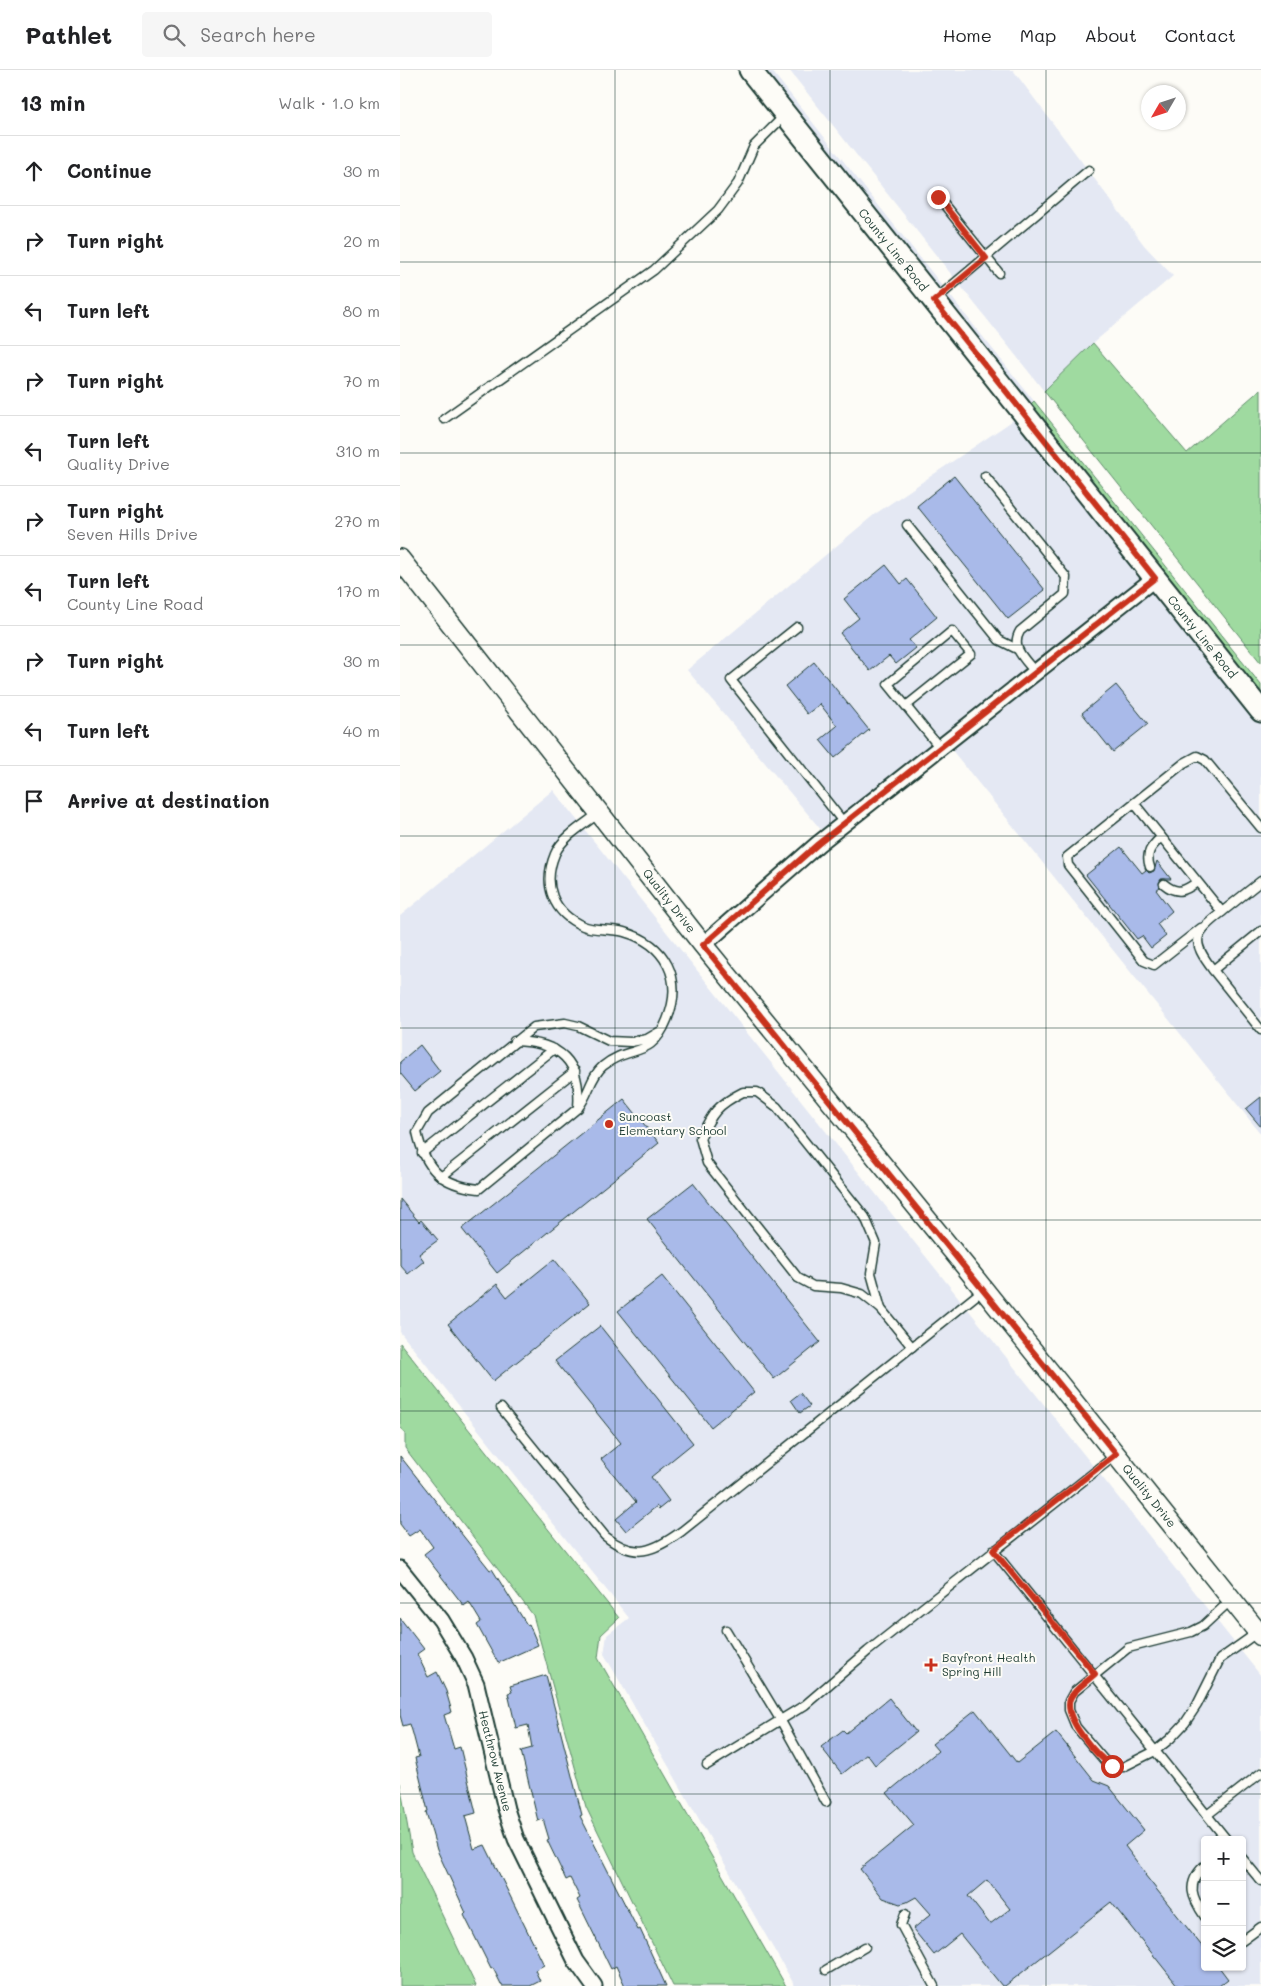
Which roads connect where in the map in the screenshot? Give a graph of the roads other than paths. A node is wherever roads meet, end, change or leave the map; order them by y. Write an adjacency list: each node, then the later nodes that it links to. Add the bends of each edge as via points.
1 (750, 70): 2 (main road, County Line Road)
2 (786, 115): 7 (main road, County Line Road); 8 (lane, via 754,146 738,183 718,210 654,270)
3 (1089, 170): 5 (lane)
4 (938, 197): 5 (lane)
5 (986, 258): 6 (lane); 7 (lane)
6 (999, 274)
7 (934, 301): 12 (main road, County Line Road)
8 (444, 419)
9 (986, 476): 14 (lane, via 1066,577 1065,594 1020,631 1016,638)
10 (907, 525): 14 (lane, via 999,640)
11 (400, 559): 20 (street, Quality Drive)
12 (1155, 578): 15 (street); 17 (main road, County Line Road)
13 (797, 627): 21 (lane, via 731,680)
14 (1017, 650): 15 (lane)
15 (1035, 672): 18 (street)
16 (906, 706): 16 (lane, via 971,654 952,631 888,684); 18 (lane)
17 (1261, 711)
18 (940, 748): 21 (street)
19 (1134, 803): 22 (lane, via 1184,763 1198,756 1205,760); 23 (lane); 29 (lane, via 1067,856 1068,865 1144,962 1154,964)
20 (600, 812): 31 (street, Quality Drive); 34 (lane, via 567,839 555,854 550,881 554,903 564,916 585,928 624,932 660,951 668,962 674,985 670,1012)
21 (844, 824): 31 (street)
22 (1261, 828)
23 (1161, 837): 24 (lane, via 1147,855); 26 (lane)
24 (1150, 867)
25 (1261, 881): 28 (lane)
26 (1197, 882): 27 (lane, via 1180,892); 28 (lane)
27 (1164, 884)
28 (1222, 912): 29 (lane)
29 (1201, 928): 32 (lane, via 1198,944)
30 (1261, 931): 32 (lane)
31 (703, 945): 41 (street, Quality Drive)
32 (1213, 970): 33 (lane)
33 (1261, 1030)
34 (659, 1032): 35 (lane, via 631,1042 609,1041 578,1026 550,1024 534,1026); 38 (lane, via 655,1042 647,1048 618,1055 601,1068)
35 (514, 1041): 36 (lane, via 539,1043); 39 (lane, via 428,1112 417,1132)
36 (554, 1049): 37 (lane, via 568,1060); 39 (lane)
37 (575, 1071): 38 (lane, via 580,1086); 40 (lane)
38 (578, 1108): 40 (lane, via 479,1189 460,1187)
39 (422, 1153): 40 (lane)
40 (441, 1176)
41 (984, 1290): 43 (lane); 45 (street, Quality Drive)
42 (881, 1309): 42 (lane, via 871,1273 876,1243 865,1217 767,1098 757,1092 742,1092 725,1101 712,1114 700,1138 707,1163 798,1278 813,1286 841,1288 862,1294); 43 (lane)
43 (912, 1347): 44 (lane, via 682,1531 648,1551 619,1547 605,1536)
44 (501, 1408)
45 (1116, 1454): 46 (lane); 48 (street, Quality Drive)
46 (993, 1550): 51 (lane); 52 (lane, via 868,1650 824,1690)
47 (400, 1569): 67 (street, Heathrow Avenue, via 441,1620 476,1684 516,1839)
48 (1232, 1599): 50 (street, Quality Drive); 51 (lane, via 1204,1626 1163,1641 1128,1648)
49 (726, 1630): 52 (lane)
50 (1259, 1634): 53 (lane, via 1220,1660 1185,1723)
51 (1095, 1674): 53 (lane); 53 (lane, via 1074,1692 1069,1701 1072,1719 1082,1734 1112,1766 1123,1767)
52 (781, 1721): 54 (lane); 56 (lane)
53 (1155, 1751): 57 (lane)
54 (707, 1765)
55 (1261, 1773): 57 (lane)
56 (826, 1802)
57 (1207, 1815): 58 (lane)
58 (1225, 1836)
59 (1246, 1863): 61 (lane)
60 (1201, 1870): 62 (lane, via 1191,1889 1193,1900)
61 (1261, 1881)
62 (1201, 1911)
63 (905, 1914): 71 (lane, via 900,1925 904,1936)
64 (1261, 1927): 65 (lane)
65 (1246, 1938)
66 (865, 1947): 68 (lane)
67 (576, 1961): 69 (street, Heathrow Avenue); 70 (street, Heathrow Avenue)
68 (826, 1970)
69 (580, 1986)
70 (594, 1986)
71 (934, 1986)

